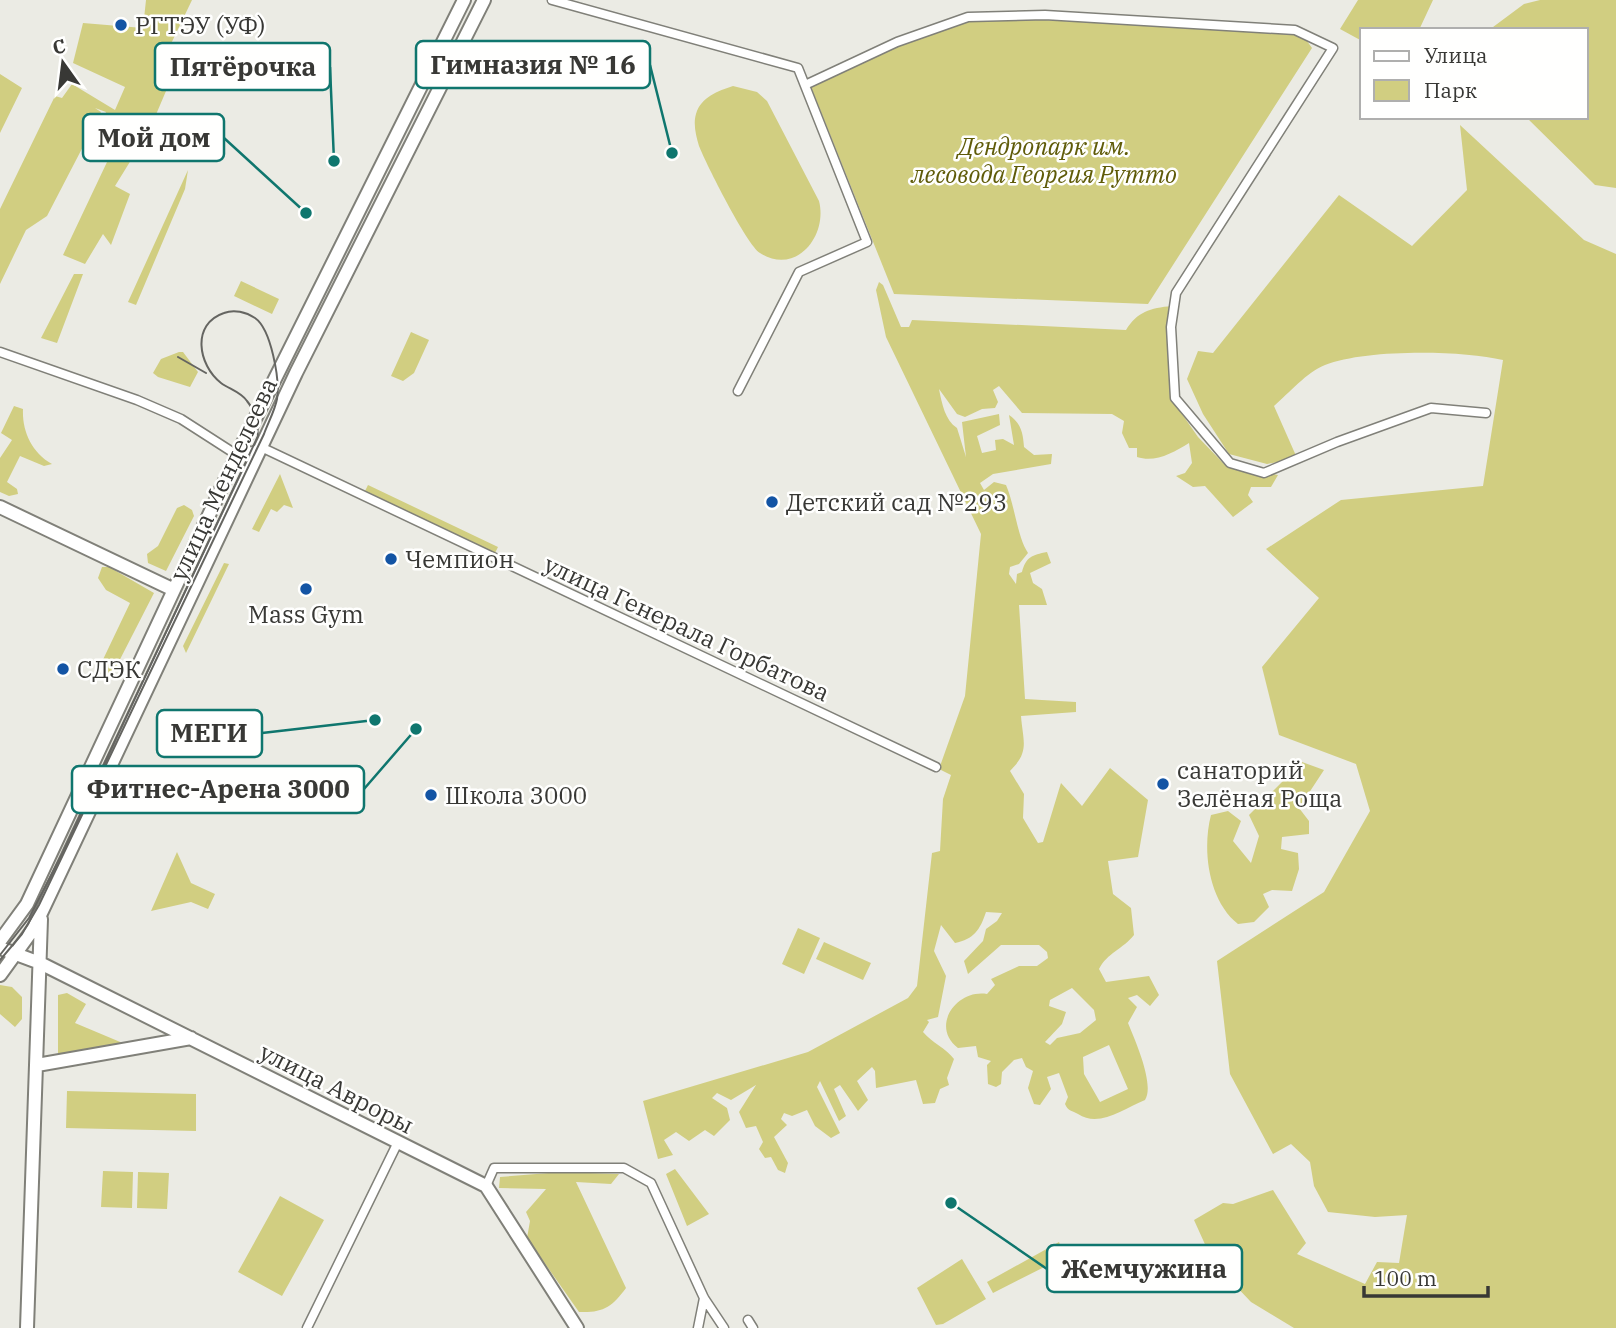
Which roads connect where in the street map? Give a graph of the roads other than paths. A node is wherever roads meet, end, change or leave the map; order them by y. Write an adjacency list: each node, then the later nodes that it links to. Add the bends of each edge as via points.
1 (464, 0): 9 (main road, улица Менделеева)
2 (484, 0): 8 (main road, улица Менделеева)
3 (552, 0): 4 (street, via 798,68)
4 (805, 85): 6 (street, via 867,242 799,272); 7 (street, via 897,42 968,17 1045,15 1295,30 1315,38 1333,48 1176,293 1171,327 1175,398 1230,463 1264,473 1431,408)
5 (0, 352): 9 (street, via 75,376 181,419)
6 (738, 391)
7 (1486, 412)
8 (263, 448): 9 (street); 12 (street, улица Генерала Горбатова); 14 (main road, улица Менделеева)
9 (237, 455): 11 (main road, улица Менделеева)
10 (0, 508): 11 (main road)
11 (172, 589): 13 (main road, улица Менделеева)
12 (936, 768)
13 (27, 904): 15 (main road); 16 (main road, улица Менделеева)
14 (41, 912): 15 (main road, улица Менделеева); 19 (main road)
15 (34, 928): 18 (main road, улица Менделеева); 19 (main road)
16 (0, 941)
17 (0, 948): 18 (main road, улица Авроры)
18 (17, 954): 19 (main road, улица Авроры); 20 (main road, улица Менделеева)
19 (40, 963): 21 (main road, улица Авроры); 22 (main road)
20 (0, 975)
21 (191, 1038): 22 (main road); 23 (main road, улица Авроры)
22 (37, 1065): 27 (main road)
23 (398, 1142): 24 (main road, улица Авроры); 28 (street)
24 (486, 1186): 25 (street, via 494,1168 624,1167 651,1183); 29 (main road)
25 (704, 1298): 30 (street); 31 (street)
26 (748, 1320): 32 (street)
27 (27, 1328)
28 (307, 1328)
29 (577, 1328)
30 (698, 1328)
31 (724, 1328)
32 (753, 1328)

